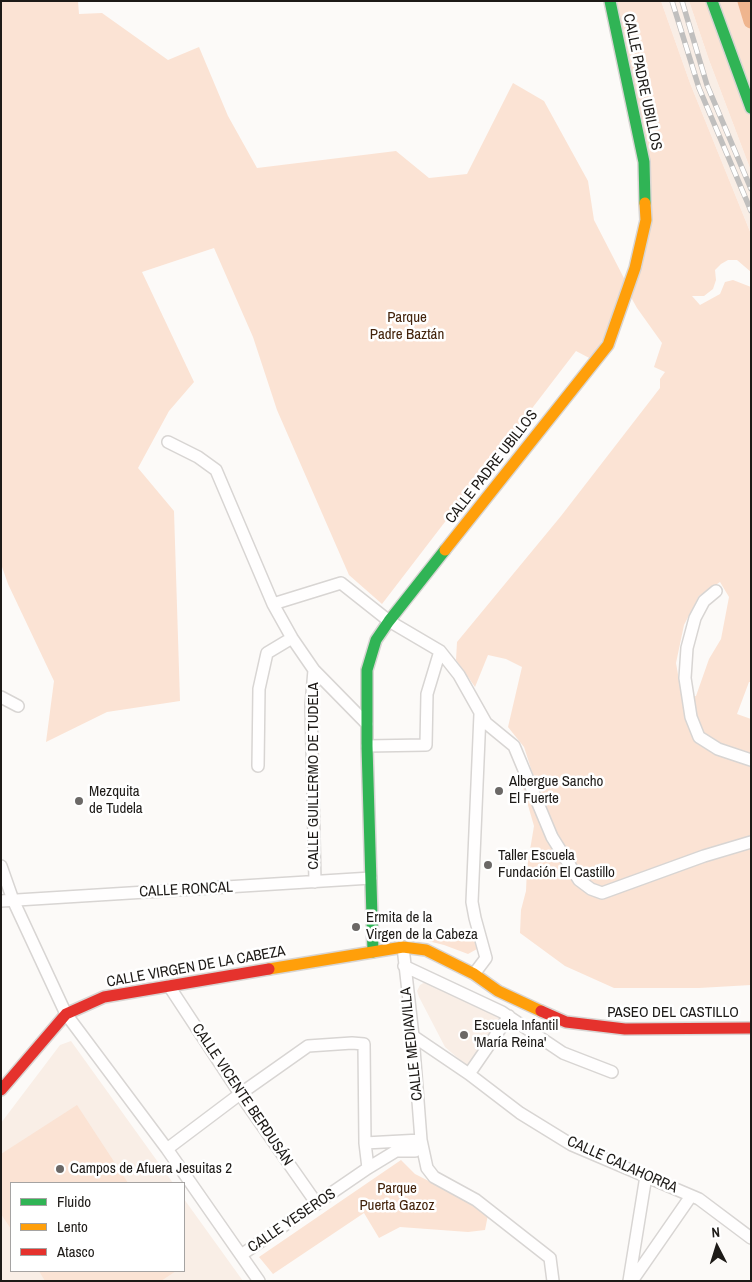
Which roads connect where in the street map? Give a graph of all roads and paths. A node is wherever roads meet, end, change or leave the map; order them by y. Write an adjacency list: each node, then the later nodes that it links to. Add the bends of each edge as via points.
1 (610, 1): 7 (street, CALLE PADRE UBILLOS, via 644,162 646,190 646,220 635,268 616,324 608,345)
2 (712, 1): 3 (street)
3 (751, 108)
4 (168, 442): 6 (street, CALLE GUILLERMO DE TUDELA, via 216,470)
5 (716, 591): 16 (street, via 704,601 695,618 688,648 685,678 691,717 700,737 718,749)
6 (273, 604): 7 (street, via 341,583); 8 (street, CALLE GUILLERMO DE TUDELA)
7 (389, 621): 9 (street); 14 (street, CALLE PADRE UBILLOS, via 376,640 367,670)
8 (292, 638): 10 (street, CALLE GUILLERMO DE TUDELA); 17 (street, via 266,653 259,689)
9 (440, 651): 13 (street, via 459,675); 15 (street, via 428,694 426,744)
10 (314, 670): 14 (street, CALLE GUILLERMO DE TUDELA); 21 (street, CALLE GUILLERMO DE TUDELA, via 311,705)
11 (1, 697): 12 (street)
12 (18, 706)
13 (480, 712): 18 (street, via 486,723 514,746 552,837 579,880 591,889 602,893); 26 (street, via 472,902 486,958)
14 (367, 724): 15 (street, CALLE PADRE UBILLOS)
15 (367, 746): 20 (street, CALLE PADRE UBILLOS)
16 (751, 760)
17 (258, 766)
18 (751, 842)
19 (1, 866): 22 (street)
20 (371, 878): 21 (street, CALLE RONCAL); 24 (street, CALLE PADRE UBILLOS)
21 (314, 882): 22 (street, CALLE RONCAL)
22 (7, 900): 28 (street)
23 (402, 947): 24 (street, CALLE VIRGEN DE LA CABEZA); 25 (street, CALLE MEDIAVILLA); 26 (street, PASEO DEL CASTILLO, via 426,950)
24 (373, 952): 27 (street, CALLE VIRGEN DE LA CABEZA)
25 (404, 966): 29 (street); 31 (street, CALLE MEDIAVILLA)
26 (474, 974): 30 (street, PASEO DEL CASTILLO, via 498,991 566,1022 624,1030)
27 (169, 986): 28 (street, CALLE VIRGEN DE LA CABEZA, via 104,997); 35 (street, CALLE VICENTE BERDUSÁN)
28 (66, 1014): 34 (street, CALLE VIRGEN DE LA CABEZA); 38 (street)
29 (509, 1016): 32 (street, via 563,1053); 33 (street)
30 (751, 1028)
31 (413, 1036): 33 (street, CALLE CALAHORRA); 36 (street, CALLE MEDIAVILLA)
32 (612, 1072)
33 (469, 1074): 40 (street, CALLE CALAHORRA, via 572,1145)
34 (1, 1090)
35 (240, 1094): 37 (street, via 308,1046 364,1044); 38 (street); 42 (street, CALLE VICENTE BERDUSÁN)
36 (421, 1140): 37 (street); 39 (street, CALLE YESEROS, via 415,1152 396,1151); 46 (street, via 426,1168 434,1177 476,1200 550,1258)
37 (365, 1143): 39 (street)
38 (167, 1149): 44 (street)
39 (368, 1168): 42 (street, CALLE YESEROS)
40 (646, 1176): 41 (street, CALLE CALAHORRA); 47 (street)
41 (691, 1196): 43 (street, CALLE CALAHORRA); 47 (street)
42 (317, 1204): 44 (street, CALLE YESEROS)
43 (751, 1238)
44 (241, 1255): 45 (street)
45 (259, 1281)
46 (553, 1281)
47 (630, 1281)

